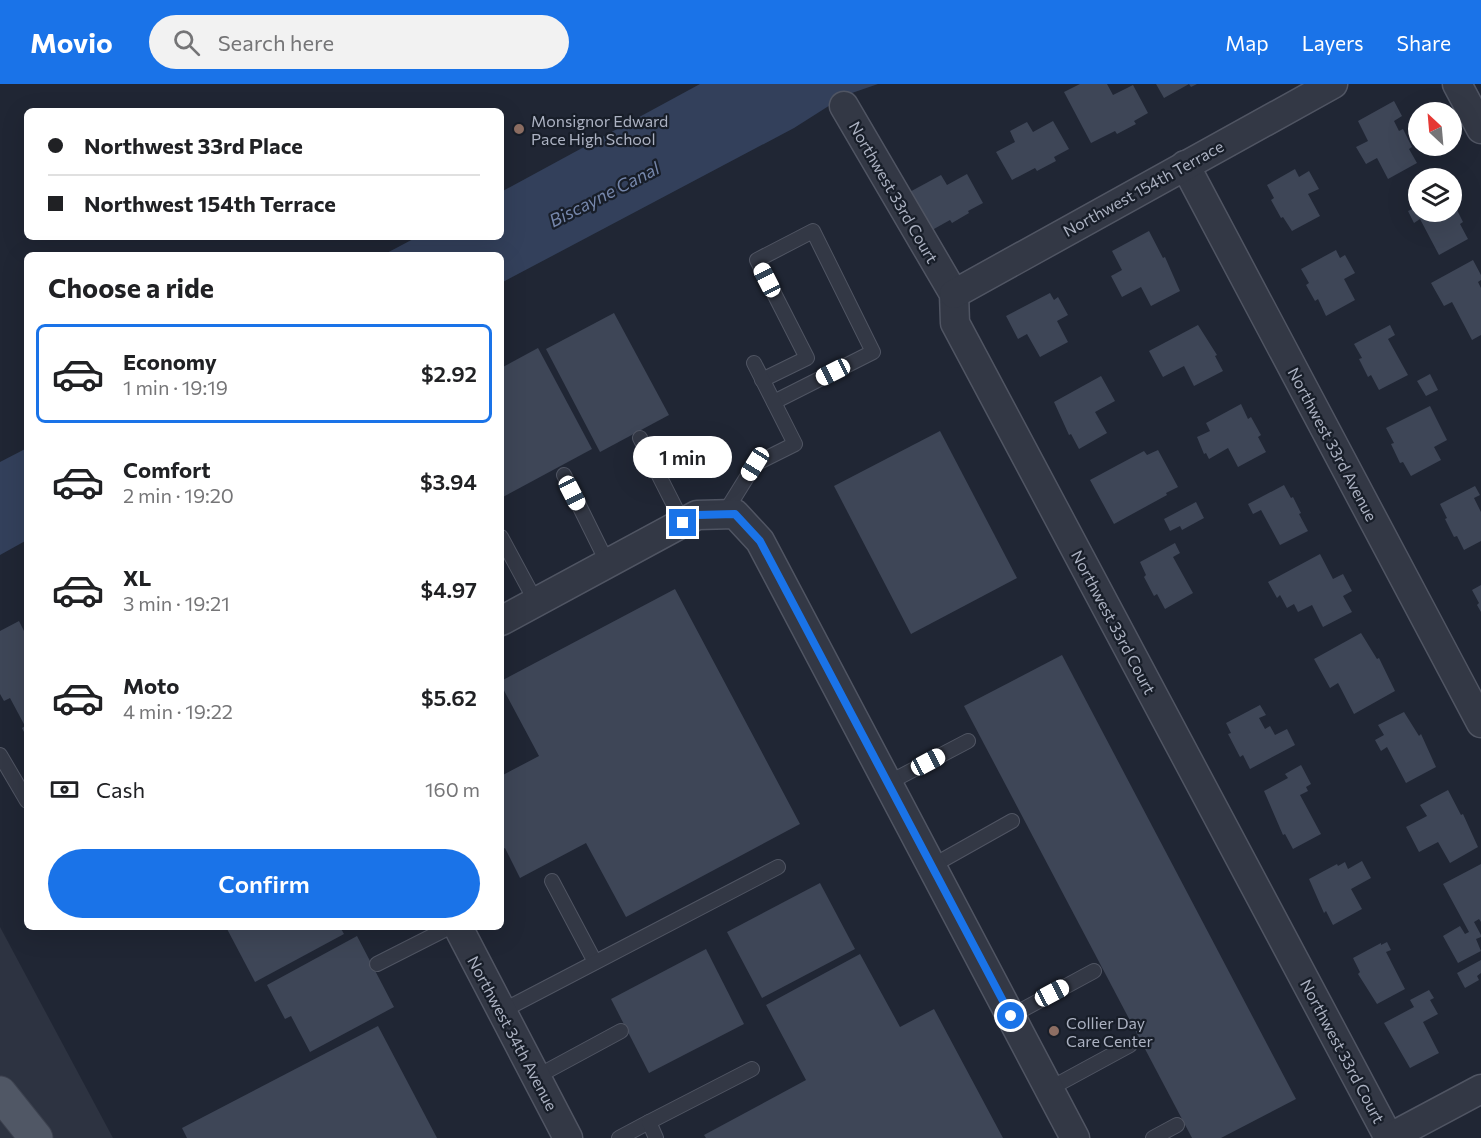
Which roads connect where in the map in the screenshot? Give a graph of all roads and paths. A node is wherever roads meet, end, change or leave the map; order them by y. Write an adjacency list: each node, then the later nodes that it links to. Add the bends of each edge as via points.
1 (1333, 84): 5 (street, Northwest 154th Terrace)
2 (1456, 84): 4 (street)
3 (844, 106): 6 (street, Northwest 33rd Court)
4 (1481, 129)
5 (1185, 165): 6 (street, Northwest 154th Terrace); 18 (street, Northwest 33rd Avenue)
6 (954, 294): 49 (street, Northwest 33rd Court, via 955,323)
7 (754, 363): 8 (lane)
8 (762, 380): 9 (lane); 9 (lane, via 807,358 757,260 813,231 873,352)
9 (774, 402): 12 (lane, via 795,444 755,464)
10 (640, 438): 13 (lane)
11 (564, 475): 15 (lane)
12 (723, 514): 13 (street, via 697,515); 21 (street, via 735,514 760,541)
13 (683, 523): 15 (street)
14 (504, 543): 16 (lane)
15 (608, 564): 16 (street)
16 (536, 602): 17 (street)
17 (504, 619)
18 (1481, 723)
19 (968, 741): 21 (lane)
20 (0, 755): 22 (lane)
21 (888, 783): 24 (street)
22 (24, 796)
23 (1012, 821): 24 (lane)
24 (932, 866): 33 (street)
25 (778, 867): 29 (lane)
26 (552, 881): 29 (lane)
27 (444, 930): 30 (lane)
28 (460, 930): 32 (street, Northwest 34th Avenue)
29 (595, 963): 32 (lane)
30 (377, 964)
31 (1094, 971): 33 (lane)
32 (501, 1011): 37 (street, Northwest 34th Avenue)
33 (1011, 1016): 38 (street)
34 (621, 1031): 37 (lane)
35 (1130, 1045): 38 (lane)
36 (752, 1069): 41 (lane)
37 (536, 1077): 44 (street, Northwest 34th Avenue)
38 (1049, 1089): 47 (street)
39 (1481, 1089): 49 (street)
40 (0, 1093): 43 (main road)
41 (649, 1122): 45 (lane); 46 (lane)
42 (1177, 1125): 48 (lane)
43 (36, 1138)
44 (568, 1138)
45 (618, 1138)
46 (656, 1138)
47 (1075, 1138)
48 (1153, 1138)
49 (1389, 1138)

